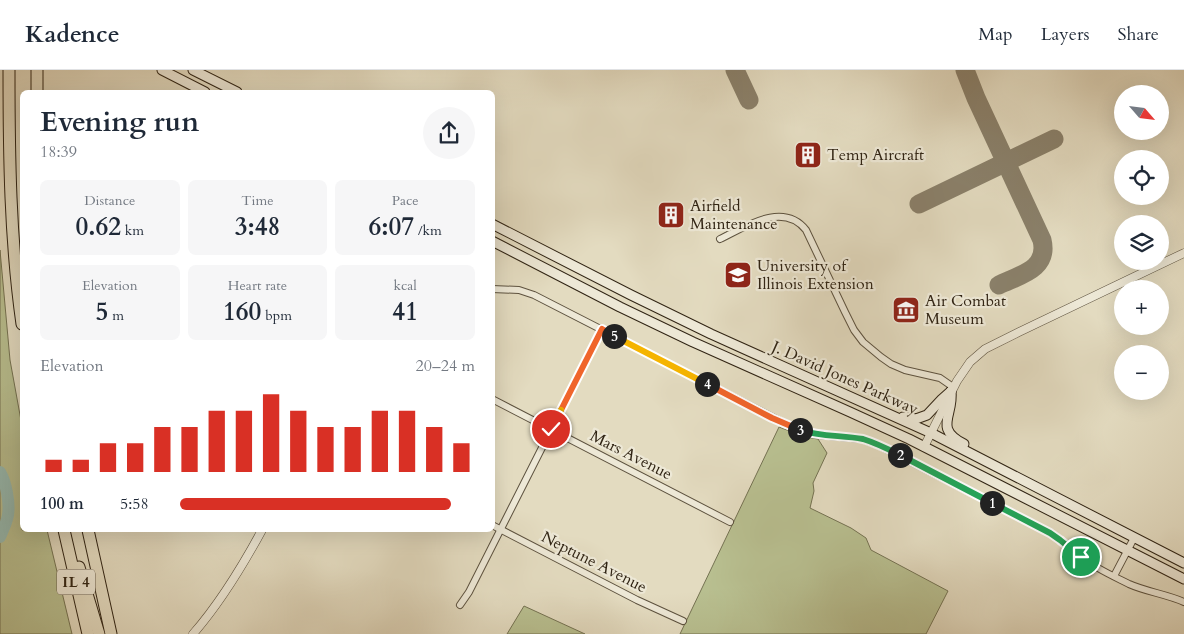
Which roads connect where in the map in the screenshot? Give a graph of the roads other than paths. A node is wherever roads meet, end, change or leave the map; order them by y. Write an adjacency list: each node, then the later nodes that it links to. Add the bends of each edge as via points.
1 (9, 70): 15 (highway, via 12,212)
2 (31, 70): 6 (highway)
3 (37, 70): 7 (highway)
4 (162, 70): 8 (main road)
5 (193, 70): 9 (main road)
6 (31, 90)
7 (37, 90)
8 (201, 90)
9 (233, 90)
10 (495, 226): 19 (main road, J. David Jones Parkway, via 693,326)
11 (720, 239): 17 (street, via 771,217 784,217 798,223 806,230 854,330 863,342 891,364 940,378)
12 (495, 243): 22 (main road, J. David Jones Parkway, via 652,322)
13 (1184, 253): 17 (street, via 990,346 970,362)
14 (495, 288): 16 (street, via 534,295)
15 (20, 307)
16 (602, 329): 20 (street); 33 (street, via 790,426 818,435 862,439 886,448 1050,533)
17 (952, 389): 19 (main road, via 923,417); 21 (street); 23 (main road, via 946,426 951,436 1015,470)
18 (495, 401): 20 (street, Mars Avenue)
19 (892, 416): 21 (main road, J. David Jones Parkway)
20 (551, 429): 24 (street, Mars Avenue); 26 (street)
21 (930, 433): 22 (street); 23 (main road, J. David Jones Parkway)
22 (924, 447): 31 (main road, J. David Jones Parkway)
23 (1033, 485): 30 (main road, J. David Jones Parkway)
24 (730, 522)
25 (495, 526): 26 (street, Neptune Avenue)
26 (500, 529): 37 (street); 38 (street, Neptune Avenue)
27 (64, 532): 35 (highway, IL 4); 41 (highway, via 82,574)
28 (88, 532): 42 (highway, IL 4)
29 (261, 532): 43 (street, via 229,588)
30 (1134, 538): 31 (street); 32 (main road, J. David Jones Parkway)
31 (1127, 550): 33 (street); 34 (main road, J. David Jones Parkway)
32 (1184, 563)
33 (1114, 576): 36 (street)
34 (1184, 579)
35 (80, 601): 39 (highway, via 78,614); 40 (highway, IL 4)
36 (1184, 602)
37 (460, 605)
38 (684, 621)
39 (82, 634)
40 (88, 634)
41 (99, 634)
42 (111, 634)
43 (193, 634)

